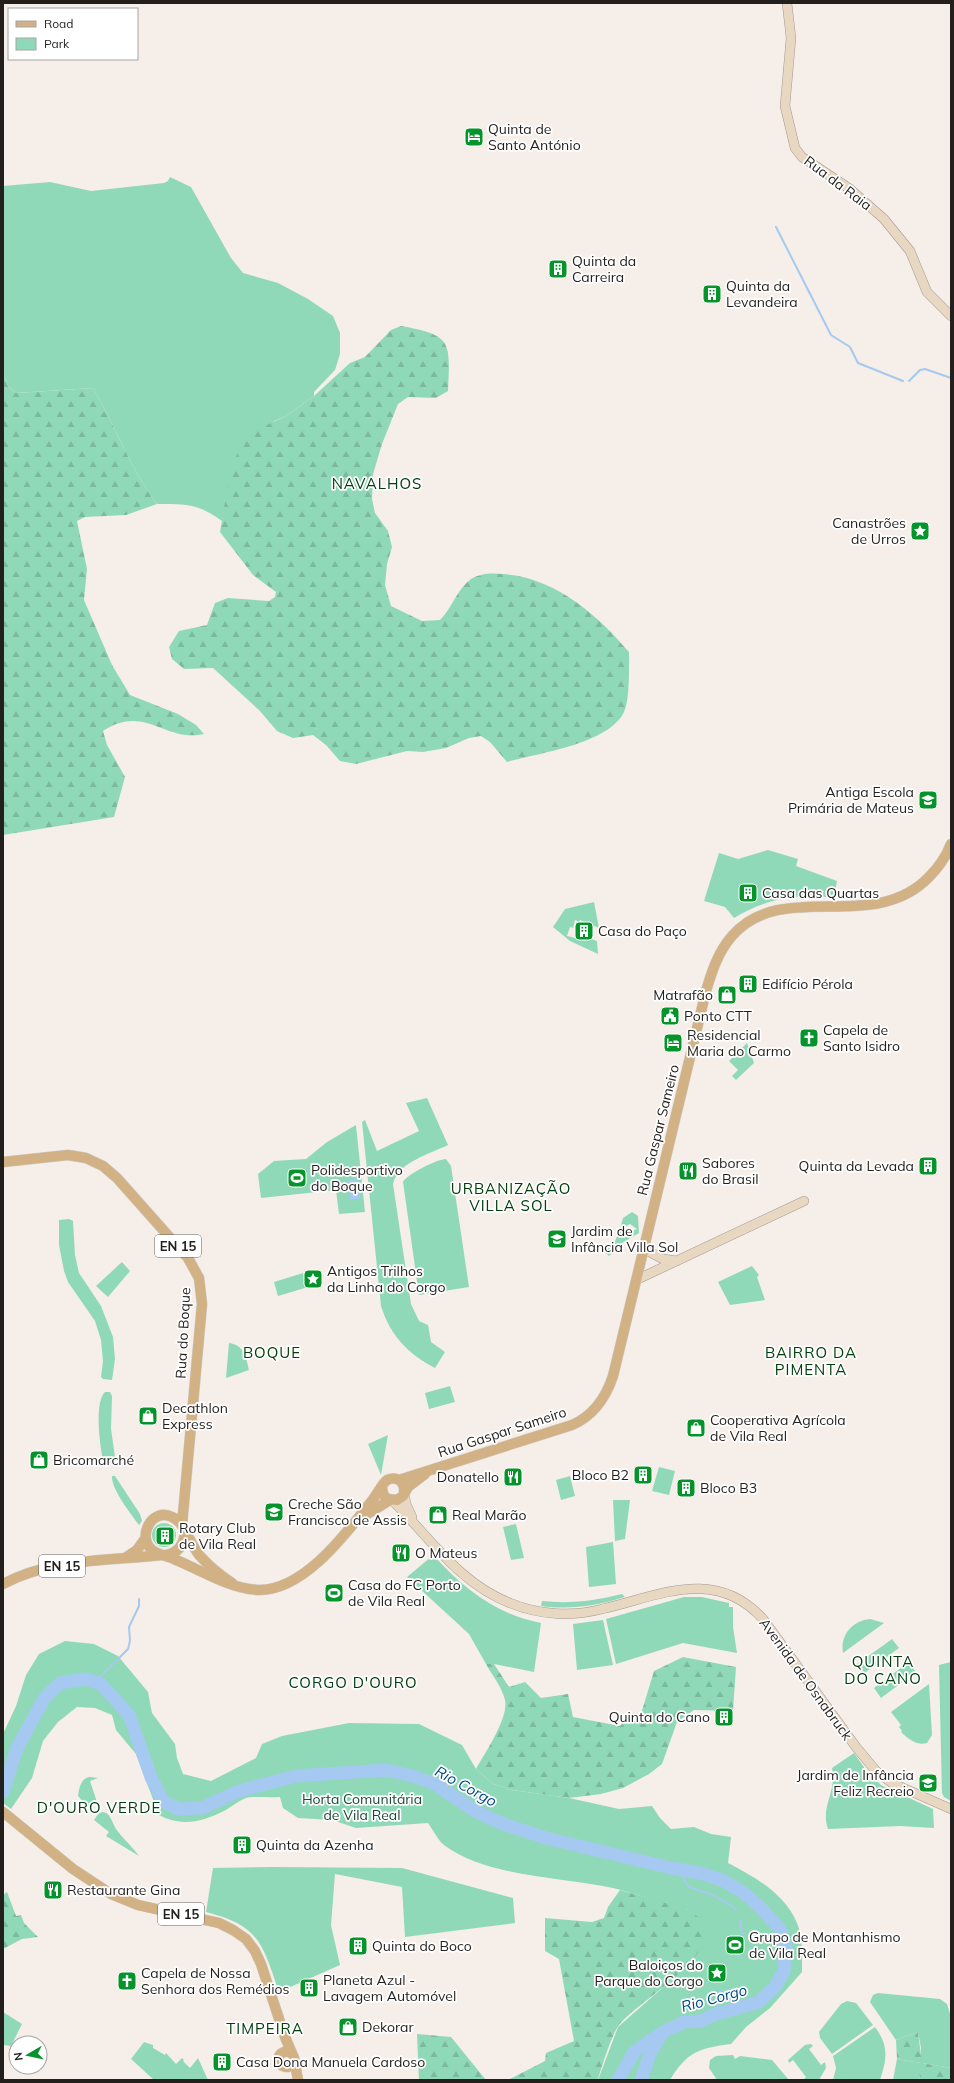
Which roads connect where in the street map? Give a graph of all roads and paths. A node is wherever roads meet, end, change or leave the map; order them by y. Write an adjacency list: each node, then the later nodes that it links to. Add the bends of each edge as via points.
1 (787, 3): 2 (main road, Rua da Raia, via 791,38 785,106 795,148 808,162 850,189 884,220 909,249 927,292)
2 (951, 316)
3 (951, 844): 6 (main road, Rua Gaspar Sameiro, via 938,868 921,885 900,898 865,906 815,906 781,910 749,923 736,931 729,940 715,963 706,991)
4 (3, 1162): 13 (main road, Rua do Boque / EN 15, via 68,1155 97,1162 117,1178 193,1265 200,1283 202,1304)
5 (804, 1201): 7 (main road)
6 (644, 1249): 7 (main road, via 663,1259); 8 (main road, Rua Gaspar Sameiro)
7 (677, 1261): 8 (main road)
8 (636, 1280): 9 (main road, Rua Gaspar Sameiro, via 612,1381 604,1397 588,1415 572,1425)
9 (434, 1469): 10 (main road, Rua Gaspar Sameiro); 12 (main road)
10 (399, 1480): 11 (main road, via 387,1480); 12 (main road, via 403,1484)
11 (382, 1488): 14 (main road, via 385,1497); 16 (main road)
12 (404, 1492): 14 (main road, via 400,1499); 17 (main road, via 407,1508)
13 (183, 1498): 15 (main road, EN 15, via 177,1509); 18 (main road, EN 15)
14 (391, 1501): 16 (main road); 17 (main road, Avenida de Osnabruck)
15 (169, 1515): 18 (main road, via 175,1518); 19 (main road, EN 15, via 152,1520 146,1530)
16 (355, 1522): 23 (main road, via 311,1568 290,1583 259,1590)
17 (415, 1524): 24 (main road, Avenida de Osnabruck, via 453,1566 475,1585 510,1603 535,1610 558,1614 589,1612 649,1595 686,1589 713,1590 736,1598 763,1619 876,1771 892,1783)
18 (183, 1529): 20 (main road, EN 15, via 179,1550); 23 (main road, via 200,1556)
19 (146, 1539): 20 (main road, via 150,1549); 21 (main road, EN 15)
20 (164, 1555): 21 (main road, EN 15); 23 (main road)
21 (124, 1558): 22 (main road, EN 15, via 45,1569 23,1574)
22 (3, 1584)
23 (232, 1584)
24 (951, 1809)
25 (3, 1812): 26 (main road, EN 15, via 73,1869 111,1894 138,1905 214,1922 242,1936 252,1947 261,1964 289,2058)
26 (298, 2079)

